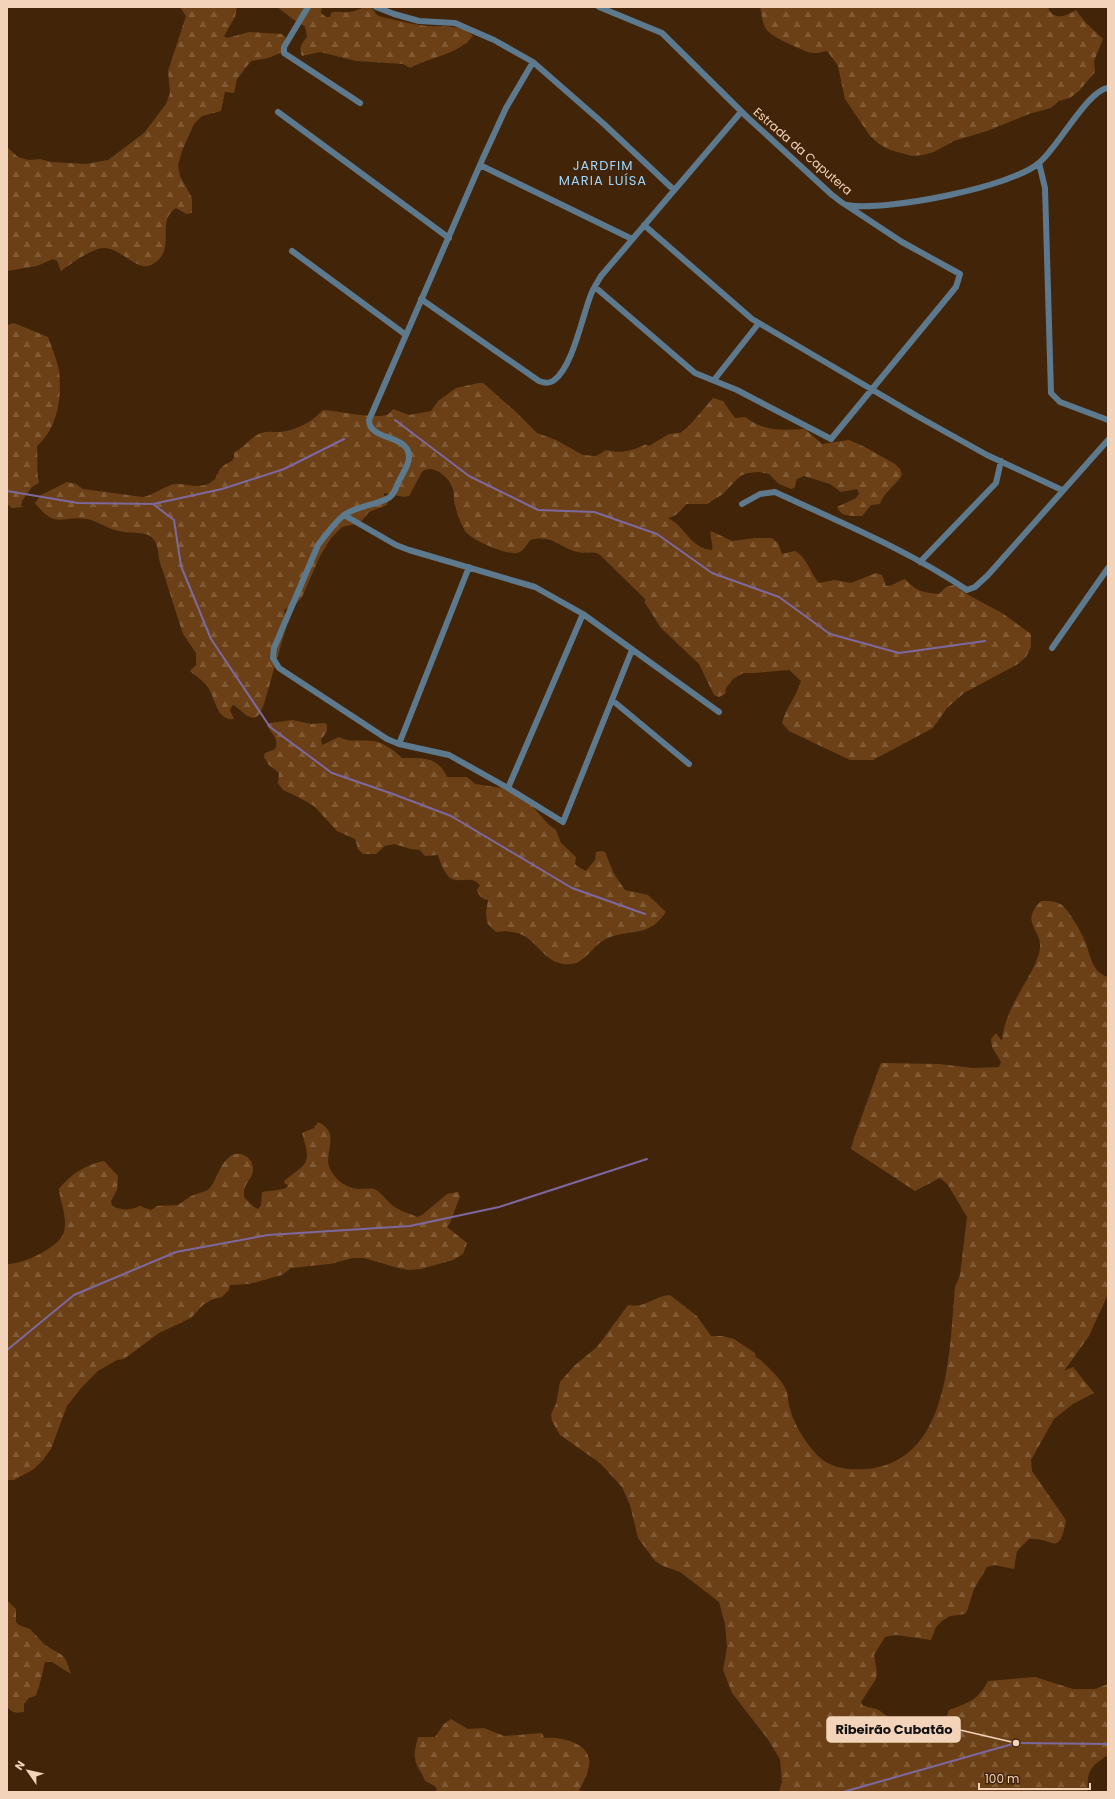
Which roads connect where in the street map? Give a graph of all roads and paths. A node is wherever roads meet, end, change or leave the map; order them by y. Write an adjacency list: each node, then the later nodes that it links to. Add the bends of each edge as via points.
1 (308, 7): 6 (street, via 284,47 284,53)
2 (376, 7): 4 (street, via 419,21 455,23 488,36)
3 (599, 7): 8 (street, Estrada da Caputera, via 662,33)
4 (533, 62): 10 (street, via 506,108); 11 (street)
5 (1108, 88): 9 (street, Estrada da Caputera, via 1102,88 1090,98)
6 (360, 103)
7 (278, 112): 14 (street)
8 (741, 112): 11 (street); 12 (street, Estrada da Caputera)
9 (1039, 163): 12 (street, Estrada da Caputera, via 1014,177 920,201 886,206); 23 (street, via 1045,188 1051,393 1060,402)
10 (480, 165): 14 (street); 15 (street)
11 (674, 190): 13 (street)
12 (846, 205): 22 (street, via 902,242 960,274 956,287)
13 (644, 225): 15 (street); 19 (street)
14 (449, 238): 18 (street)
15 (632, 239): 17 (street)
16 (292, 251): 20 (street)
17 (595, 287): 18 (street, via 570,355 560,374 553,381 546,383 539,381); 21 (street, via 695,372)
18 (421, 299): 20 (street)
19 (759, 323): 21 (street); 22 (street)
20 (406, 335): 28 (street, via 369,420 369,426 408,449 410,457 394,493 389,498 359,507)
21 (714, 380): 22 (street, via 831,439)
22 (872, 390): 25 (street)
23 (1108, 420)
24 (1108, 440): 26 (street)
25 (1001, 462): 26 (street); 29 (street, via 996,483)
26 (1062, 490): 29 (street, via 976,587 967,590)
27 (742, 504): 29 (street, via 760,494 775,492)
28 (344, 515): 30 (street, via 402,547); 37 (street, via 318,545 272,658 279,668 387,739)
29 (920, 562)
30 (469, 567): 32 (street, via 535,587); 37 (street)
31 (1108, 568): 33 (street)
32 (583, 614): 34 (street); 39 (street)
33 (1052, 648)
34 (632, 650): 35 (street); 36 (street)
35 (612, 700): 38 (street); 39 (street, via 563,822)
36 (719, 712)
37 (399, 744): 39 (street, via 449,755)
38 (689, 764)
39 (508, 788)

